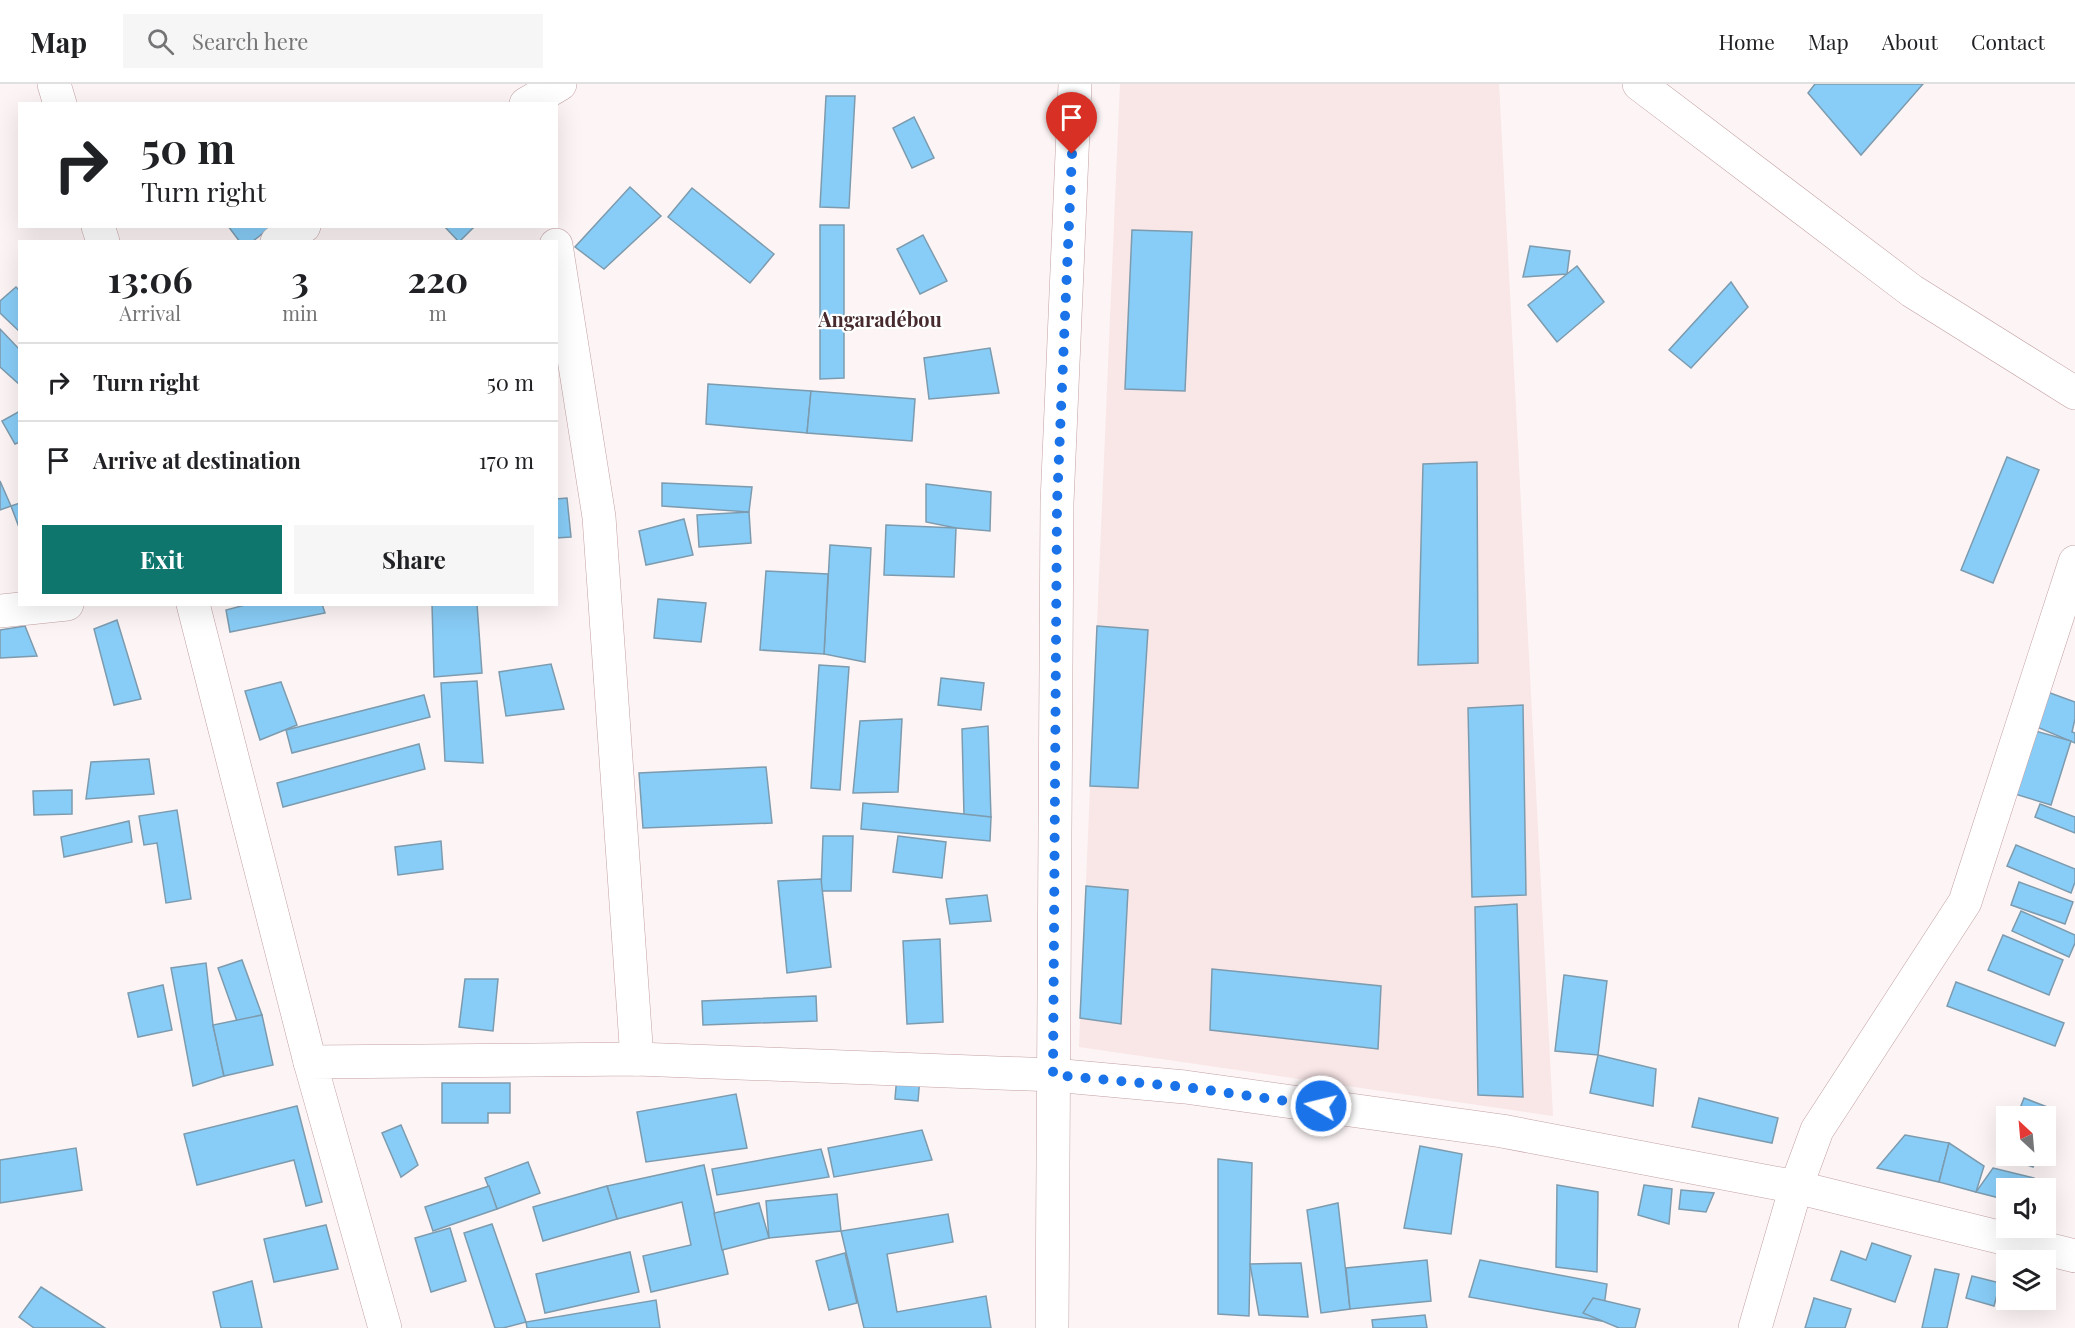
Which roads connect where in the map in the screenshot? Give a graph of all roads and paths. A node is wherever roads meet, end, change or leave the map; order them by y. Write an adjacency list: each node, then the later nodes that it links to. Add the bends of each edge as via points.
1 (54, 84): 4 (street)
2 (1075, 84): 15 (street, via 1057,503)
3 (1639, 84): 8 (street, via 1912,291)
4 (59, 102)
5 (301, 228): 6 (street)
6 (280, 240)
7 (558, 256): 13 (street, via 599,517)
8 (2075, 393)
9 (2075, 562): 16 (street, via 1965,902 1817,1130)
10 (48, 606): 12 (street)
11 (195, 606): 14 (street)
12 (0, 611)
13 (637, 1059): 14 (street); 15 (street)
14 (310, 1062): 18 (street)
15 (1053, 1075): 16 (street, via 1185,1087 1502,1131); 19 (street)
16 (1796, 1187): 17 (street); 20 (street)
17 (2075, 1256)
18 (386, 1328)
19 (1052, 1328)
20 (1755, 1328)

